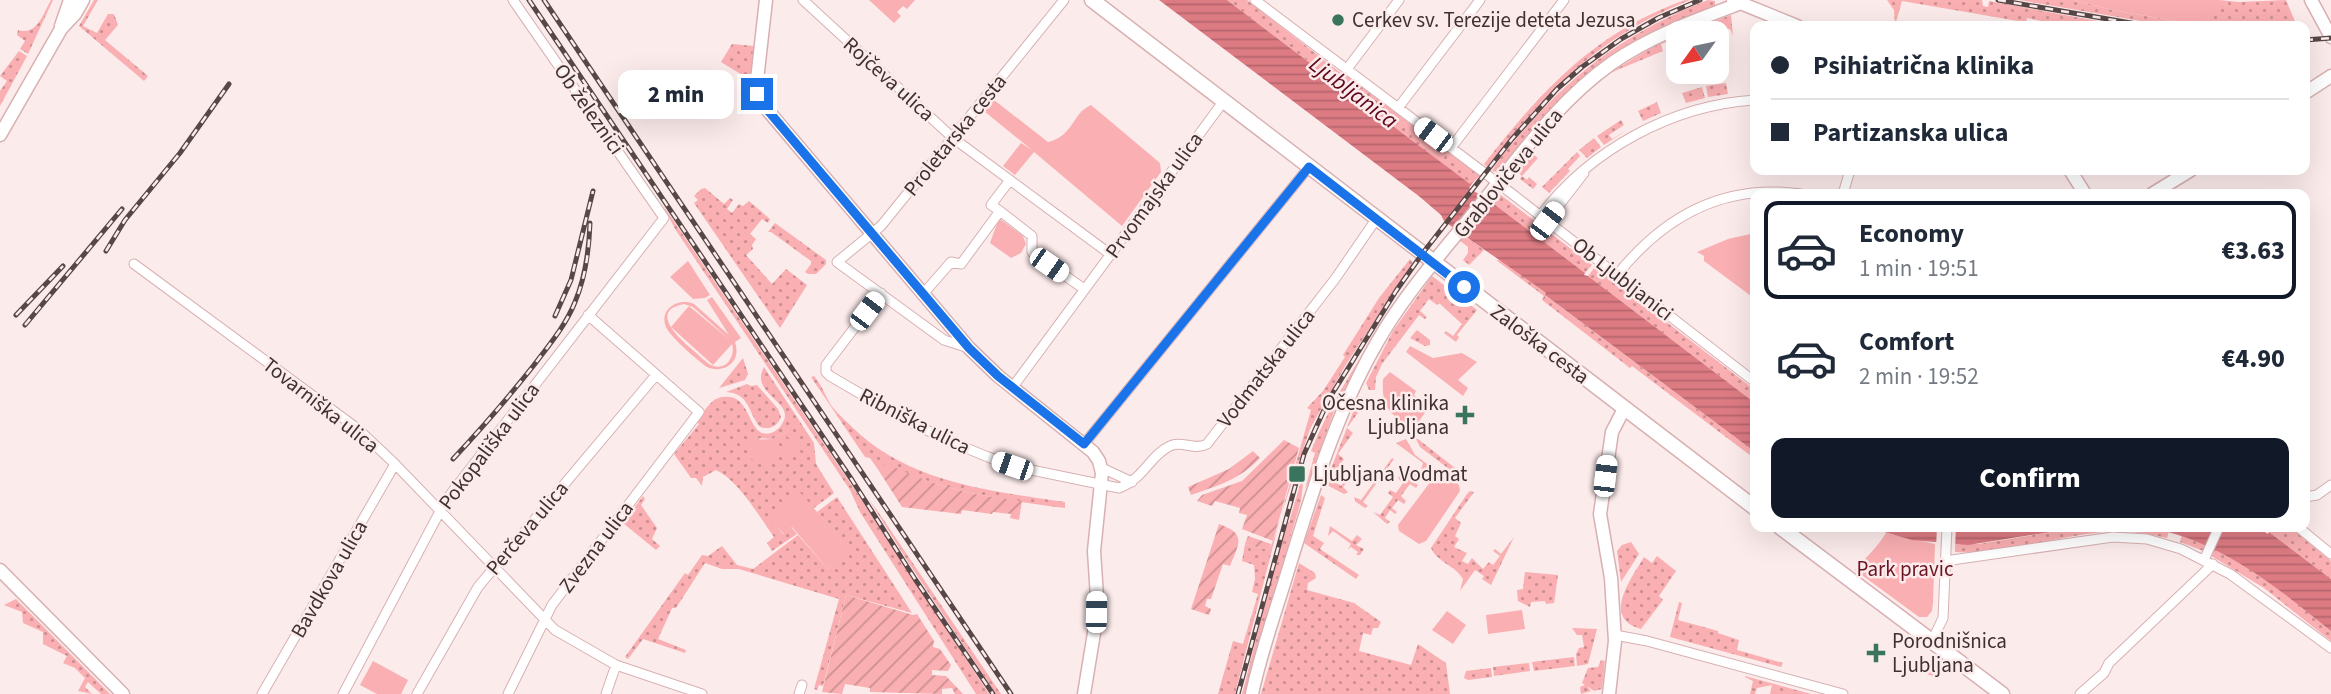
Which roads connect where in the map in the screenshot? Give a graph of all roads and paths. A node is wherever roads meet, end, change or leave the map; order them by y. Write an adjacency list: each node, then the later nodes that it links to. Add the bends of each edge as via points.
1 (70, 0): 15 (street)
2 (83, 0): 15 (street)
3 (513, 0): 33 (street, Ob železnici)
4 (766, 0): 36 (street, via 757,94)
5 (803, 0): 24 (street, Rojčeva ulica)
6 (1064, 0): 24 (street, Proletarska cesta)
7 (1092, 0): 21 (main road, Zaloška cesta)
8 (1255, 0): 17 (street, Ob Ljubljanici)
9 (1399, 0): 17 (street)
10 (1480, 0): 22 (street)
11 (1564, 0): 25 (street)
12 (2311, 0): 16 (street)
13 (1737, 2): 14 (street); 29 (street, Grablovičeva ulica, via 1661,35 1609,65 1562,106)
14 (1784, 21)
15 (61, 29): 23 (street)
16 (2331, 37)
17 (1348, 69): 22 (street, Ob Ljubljanici)
18 (2331, 76): 19 (street)
19 (2310, 90)
20 (1750, 101): 35 (street, via 1710,106 1664,121 1622,143 1565,184)
21 (1223, 102): 26 (main road, Zaloška cesta); 37 (street, Prvomajska ulica)
22 (1398, 108): 25 (street, Ob Ljubljanici)
23 (0, 135)
24 (953, 138): 28 (street, Rojčeva ulica); 36 (street, Proletarska cesta)
25 (1451, 148): 29 (street, Ob Ljubljanici)
26 (1309, 167): 34 (main road, Zaloška cesta); 50 (street)
27 (2184, 175): 30 (street)
28 (1010, 180): 32 (street, via 991,205); 37 (street, Rojčeva ulica)
29 (1493, 188): 35 (street, Ob Ljubljanici); 38 (street, Grablovičeva ulica)
30 (2160, 189)
31 (1750, 194): 40 (street, via 1695,209 1651,237)
32 (1000, 211): 41 (street, via 1032,236 1032,252); 43 (street, via 961,264 951,262)
33 (664, 218): 44 (street, Pokopališka ulica)
34 (1377, 218): 38 (main road, Zaloška cesta); 53 (street, Vodmatska ulica, via 1207,444 1171,445)
35 (1544, 218): 40 (street, Ob Ljubljanici)
36 (872, 233): 42 (street, Proletarska cesta, via 837,262); 43 (street)
37 (1110, 254): 41 (street, Prvomajska ulica)
38 (1433, 263): 49 (main road, Zaloška cesta); 81 (street, Grablovičeva ulica, via 1376,345 1336,430 1309,503)
39 (134, 264): 51 (street, Tovarniška ulica, via 321,400)
40 (1617, 275): 47 (street, Ob Ljubljanici)
41 (1084, 289): 48 (street, Prvomajska ulica)
42 (881, 293): 45 (street, via 944,340); 54 (street, Ribniška ulica, via 826,365 828,374 949,441 1012,466)
43 (923, 294): 45 (street)
44 (588, 315): 46 (street); 58 (street, Pokopališka ulica)
45 (969, 348): 48 (street)
46 (656, 375): 66 (street, Perčeva ulica); 68 (street, Zvezna ulica, via 699,412)
47 (1750, 378)
48 (1012, 388): 50 (street)
49 (1624, 409): 57 (main road, Zaloška cesta); 69 (street, via 1612,432 1600,514)
50 (1084, 444): 52 (street)
51 (395, 464): 58 (street, Tovarniška ulica); 74 (street, Bavdkova ulica)
52 (1102, 468): 53 (street); 54 (street)
53 (1132, 482): 54 (street, via 1119,488)
54 (1102, 485): 80 (street, via 1094,551 1095,627)
55 (2331, 485): 56 (street)
56 (2310, 496)
57 (1750, 504)
58 (440, 511): 66 (street, Tovarniška ulica); 75 (street, Pokopališka ulica)
59 (1787, 532): 70 (main road)
60 (1947, 532): 65 (street)
61 (2216, 532): 64 (street)
62 (2304, 532): 63 (street)
63 (2331, 554)
64 (2208, 559): 65 (street, via 2147,539 2113,537); 71 (street); 85 (street)
65 (1945, 561): 70 (street, via 1942,618)
66 (495, 567): 68 (street, Tovarniška ulica); 76 (street, Perčeva ulica, via 471,597)
67 (0, 570): 73 (street)
68 (544, 620): 72 (street, Tovarniška ulica); 77 (street, Zvezna ulica)
69 (1615, 635): 82 (street); 83 (street)
70 (1932, 641): 84 (main road)
71 (2331, 648)
72 (616, 665): 78 (street); 79 (street, Tovarniška ulica)
73 (123, 694)
74 (262, 694)
75 (343, 694)
76 (417, 694)
77 (508, 694)
78 (606, 694)
79 (702, 694)
80 (1084, 694)
81 (1252, 694)
82 (1609, 694)
83 (1843, 694)
84 (2002, 694)
85 (2080, 694)

